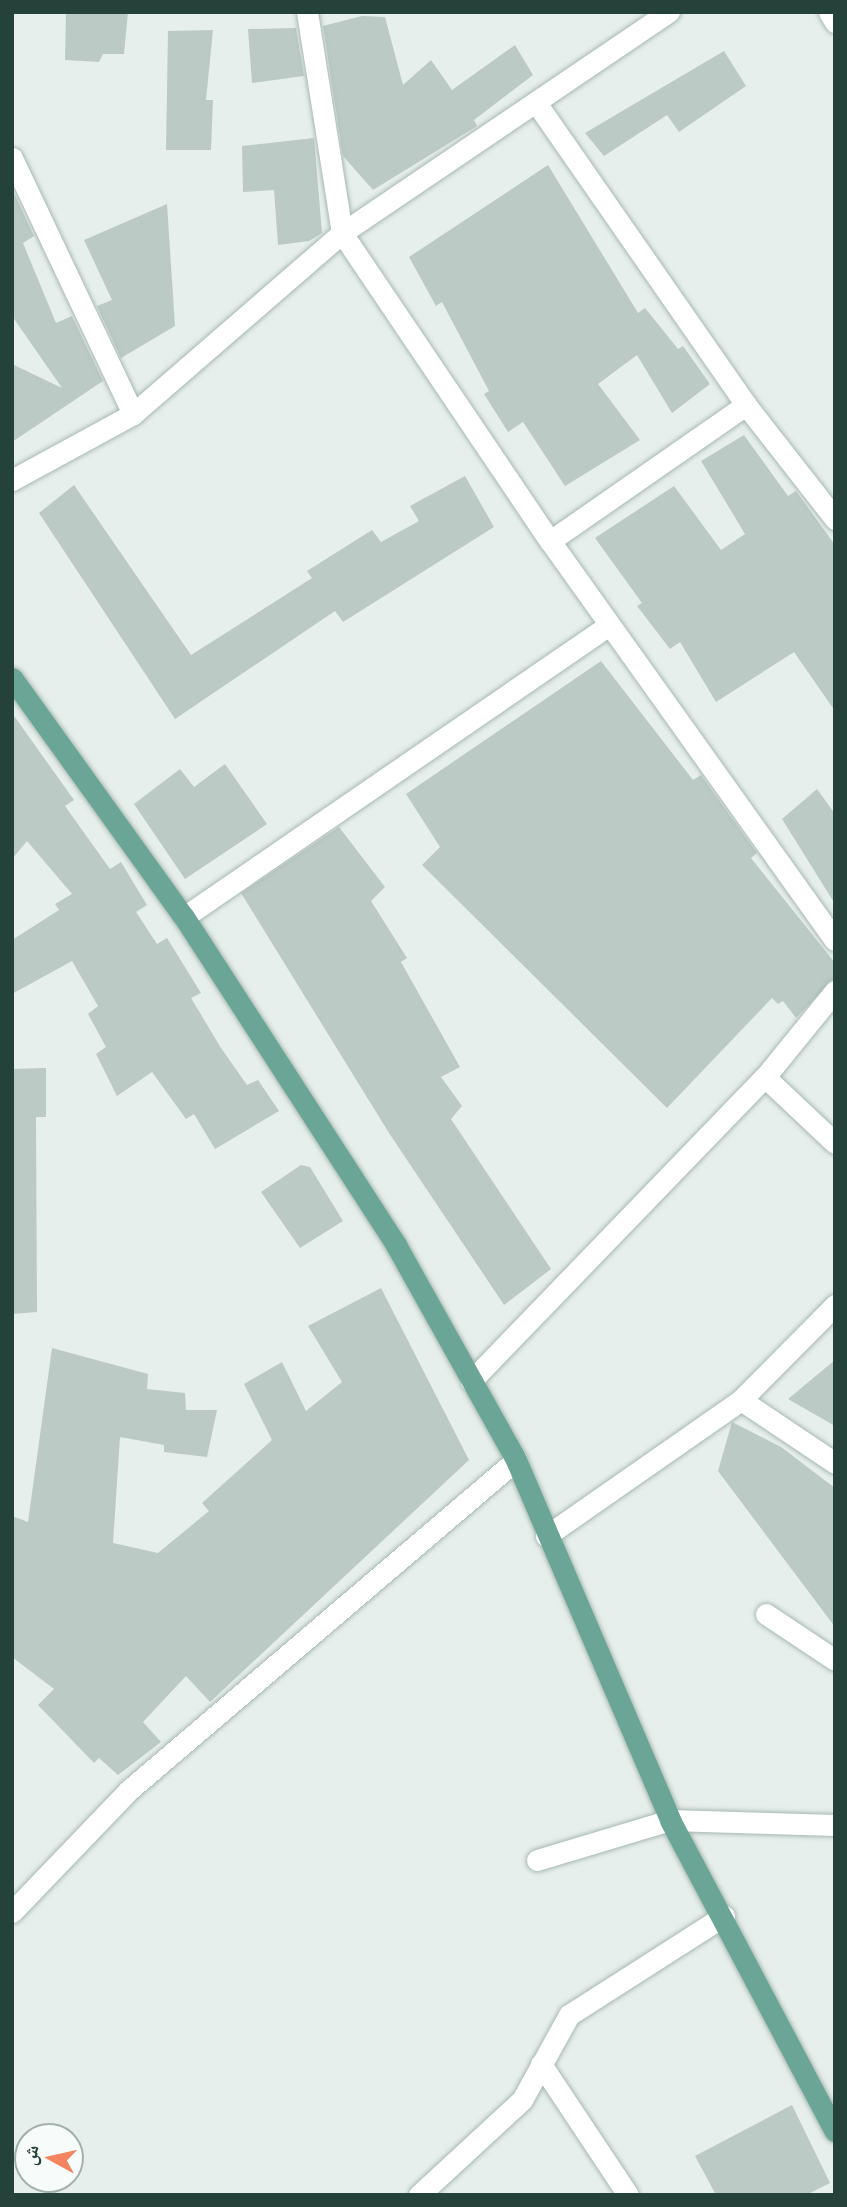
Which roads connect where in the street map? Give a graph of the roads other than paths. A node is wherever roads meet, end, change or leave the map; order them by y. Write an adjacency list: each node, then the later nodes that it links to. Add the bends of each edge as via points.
1 (307, 12): 7 (street)
2 (668, 12): 5 (street)
3 (829, 12): 4 (street)
4 (835, 22)
5 (537, 104): 7 (street); 8 (street)
6 (12, 158): 9 (street)
7 (342, 233): 9 (street); 12 (street)
8 (746, 405): 11 (street); 12 (street)
9 (134, 414): 10 (street)
10 (12, 480)
11 (835, 519)
12 (550, 541): 13 (street)
13 (609, 625): 15 (street); 16 (street)
14 (12, 678): 15 (main road)
15 (184, 917): 21 (main road, via 396,1245)
16 (835, 940)
17 (835, 991): 18 (street)
18 (765, 1077): 19 (street); 21 (street)
19 (835, 1143)
20 (835, 1305): 22 (street)
21 (471, 1381): 23 (main road)
22 (741, 1400): 24 (street); 25 (street)
23 (516, 1460): 25 (main road); 31 (street, via 129,1790)
24 (835, 1463)
25 (546, 1536): 28 (main road)
26 (766, 1615): 27 (street)
27 (835, 1660)
28 (670, 1820): 29 (street); 30 (street); 32 (main road)
29 (835, 1825)
30 (537, 1860)
31 (12, 1912)
32 (723, 1916): 33 (street, via 569,2015); 34 (main road)
33 (541, 2064): 35 (street, via 522,2100); 36 (street)
34 (835, 2131)
35 (419, 2195)
36 (628, 2195)

